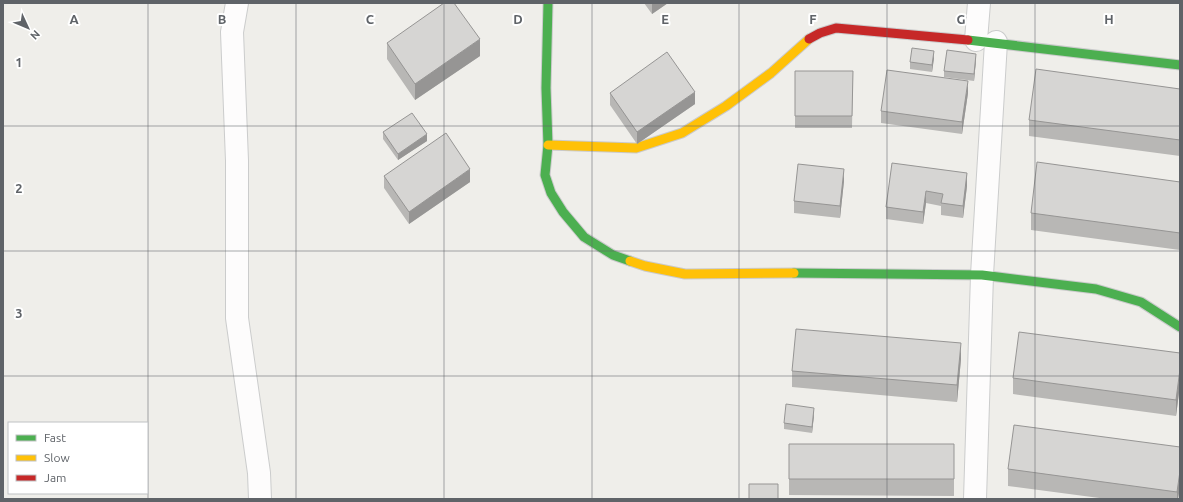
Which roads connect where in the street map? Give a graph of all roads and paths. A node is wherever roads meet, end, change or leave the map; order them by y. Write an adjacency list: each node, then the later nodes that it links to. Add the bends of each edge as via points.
1 (237, 3): 9 (street, via 232,32 237,161 237,318 259,473)
2 (548, 3): 6 (street)
3 (979, 3): 4 (street)
4 (986, 41): 5 (street); 6 (street, via 836,28 806,40 771,74 682,133 636,148); 7 (street)
5 (1180, 65)
6 (548, 146): 7 (street, via 545,175 550,193 563,212 584,237 612,255 644,266 685,274)
7 (982, 275): 8 (street, via 1096,289 1141,302); 10 (street)
8 (1180, 327)
9 (260, 499)
10 (975, 499)

